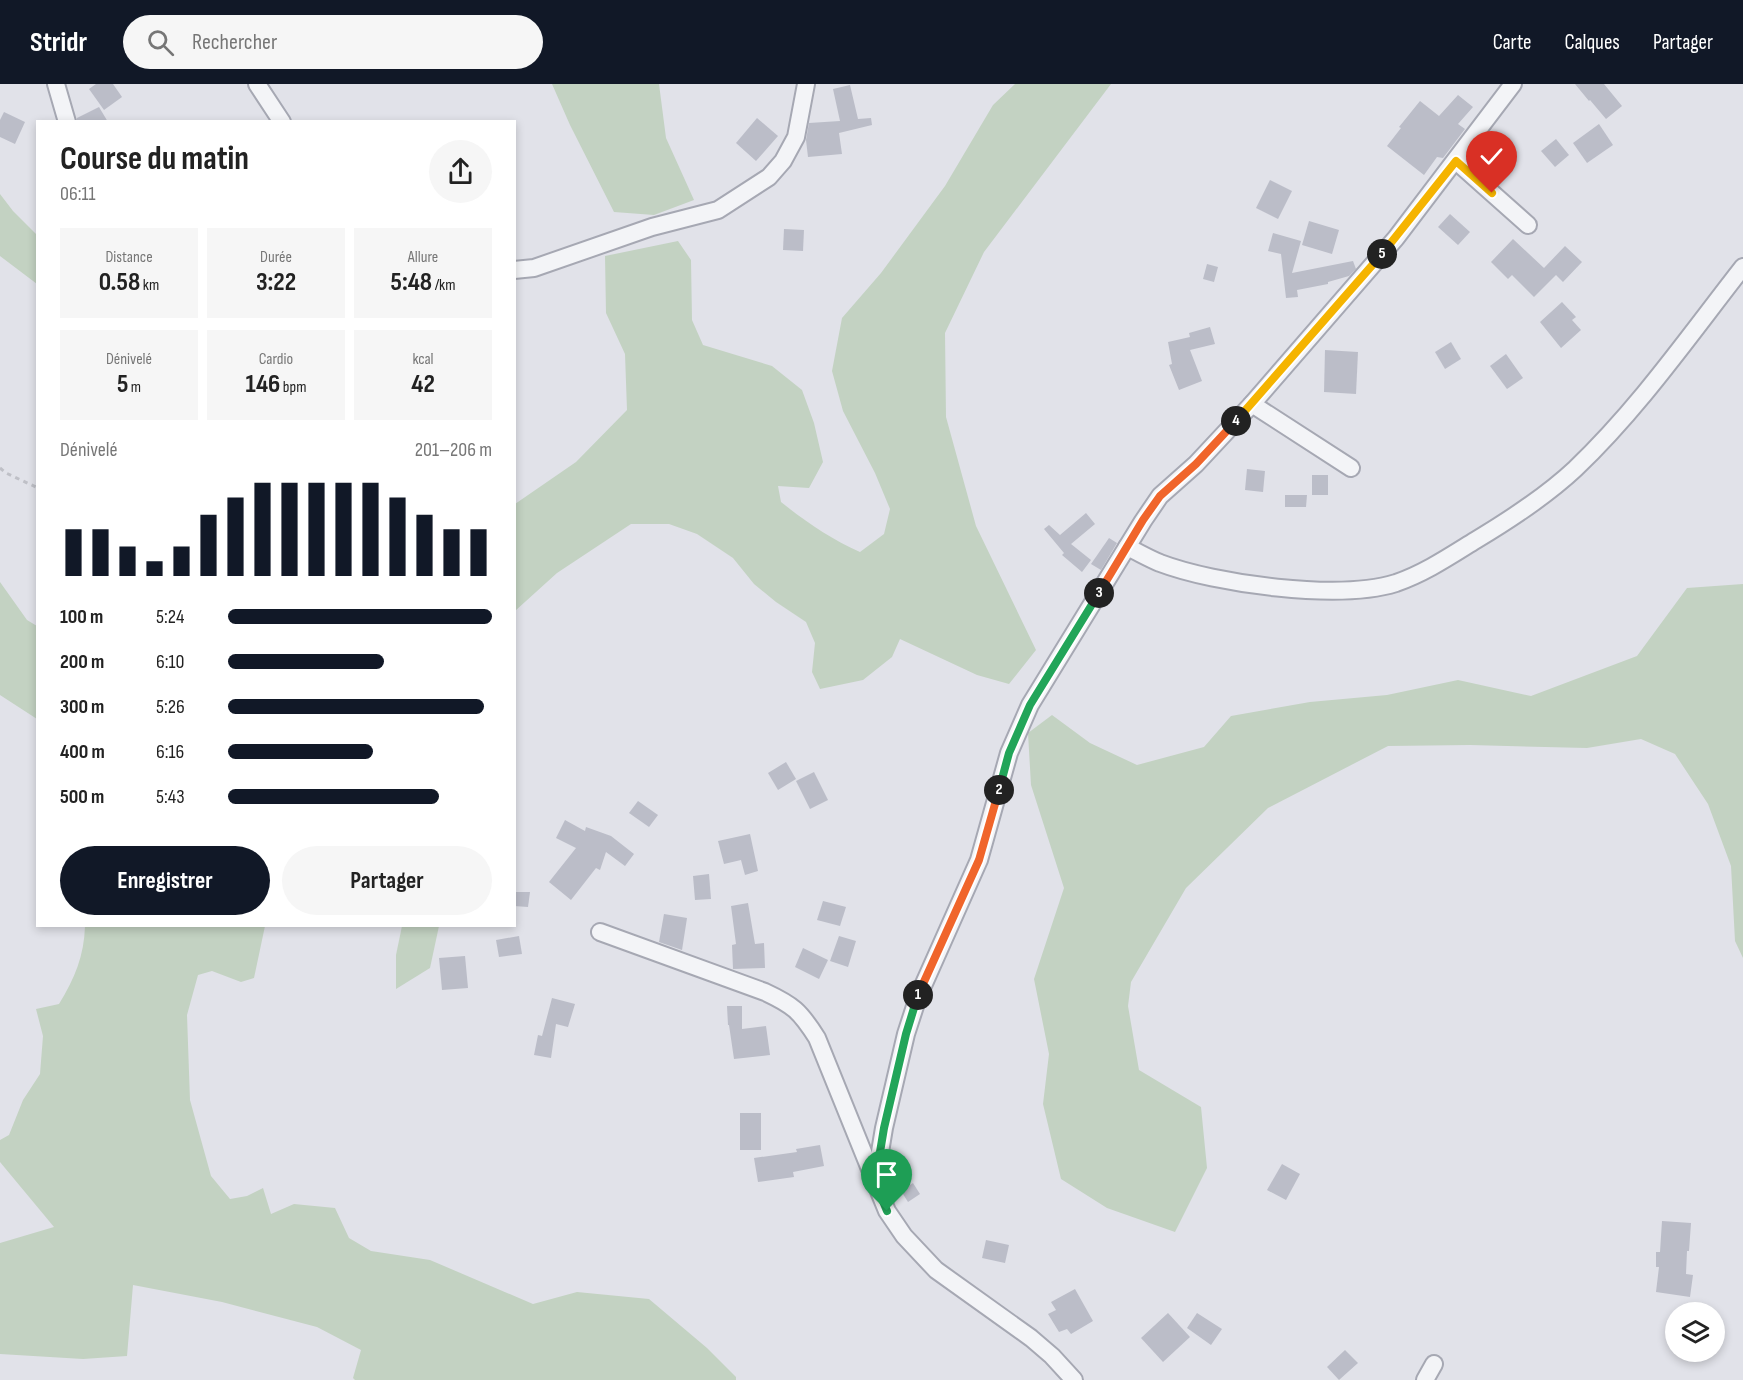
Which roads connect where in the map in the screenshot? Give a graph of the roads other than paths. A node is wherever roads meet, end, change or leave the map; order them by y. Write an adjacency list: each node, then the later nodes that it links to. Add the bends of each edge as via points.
1 (56, 84): 5 (street)
2 (257, 84): 6 (street)
3 (806, 84): 10 (street, via 796,137 783,161 769,177 726,205 534,268)
4 (1513, 84): 7 (street)
5 (67, 120)
6 (281, 120)
7 (1456, 161): 8 (street); 11 (street, via 1396,238)
8 (1528, 225)
9 (1743, 267): 13 (street, via 1654,384 1575,469 1510,519 1430,569 1395,583 1316,591 1197,573 1160,563)
10 (516, 270)
11 (1252, 404): 12 (street); 13 (street, via 1160,496)
12 (1352, 468)
13 (1127, 547): 15 (street, via 1030,705 1009,753 979,860 928,971 906,1034 884,1128)
14 (600, 933): 15 (street, via 765,992 785,1001 803,1016 817,1038)
15 (878, 1189): 17 (street, via 904,1236 936,1270 1031,1338)
16 (1434, 1364): 18 (street)
17 (1074, 1380)
18 (1425, 1380)

